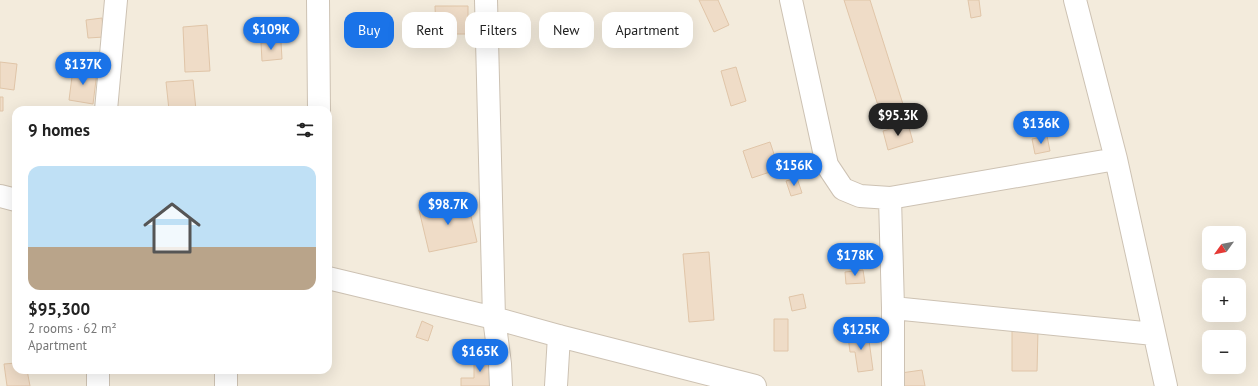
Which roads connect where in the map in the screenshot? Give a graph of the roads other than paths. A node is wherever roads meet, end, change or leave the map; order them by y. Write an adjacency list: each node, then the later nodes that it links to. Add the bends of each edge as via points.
1 (116, 0): 6 (street)
2 (318, 0): 7 (street)
3 (486, 0): 14 (street)
4 (791, 0): 10 (street, via 827,165 842,189 860,196)
5 (1075, 0): 8 (street)
6 (106, 106)
7 (319, 106)
8 (1116, 159): 10 (street); 15 (street)
9 (0, 196): 11 (street)
10 (890, 198): 13 (street)
11 (12, 199)
12 (332, 279): 14 (street)
13 (893, 308): 15 (street); 25 (street)
14 (494, 318): 16 (street); 22 (street)
15 (1154, 334): 26 (street)
16 (558, 336): 19 (street); 23 (street)
17 (98, 374): 20 (street)
18 (226, 374): 21 (street)
19 (715, 381): 24 (street)
20 (98, 386)
21 (226, 386)
22 (501, 386)
23 (556, 386)
24 (755, 386)
25 (893, 386)
26 (1166, 386)

